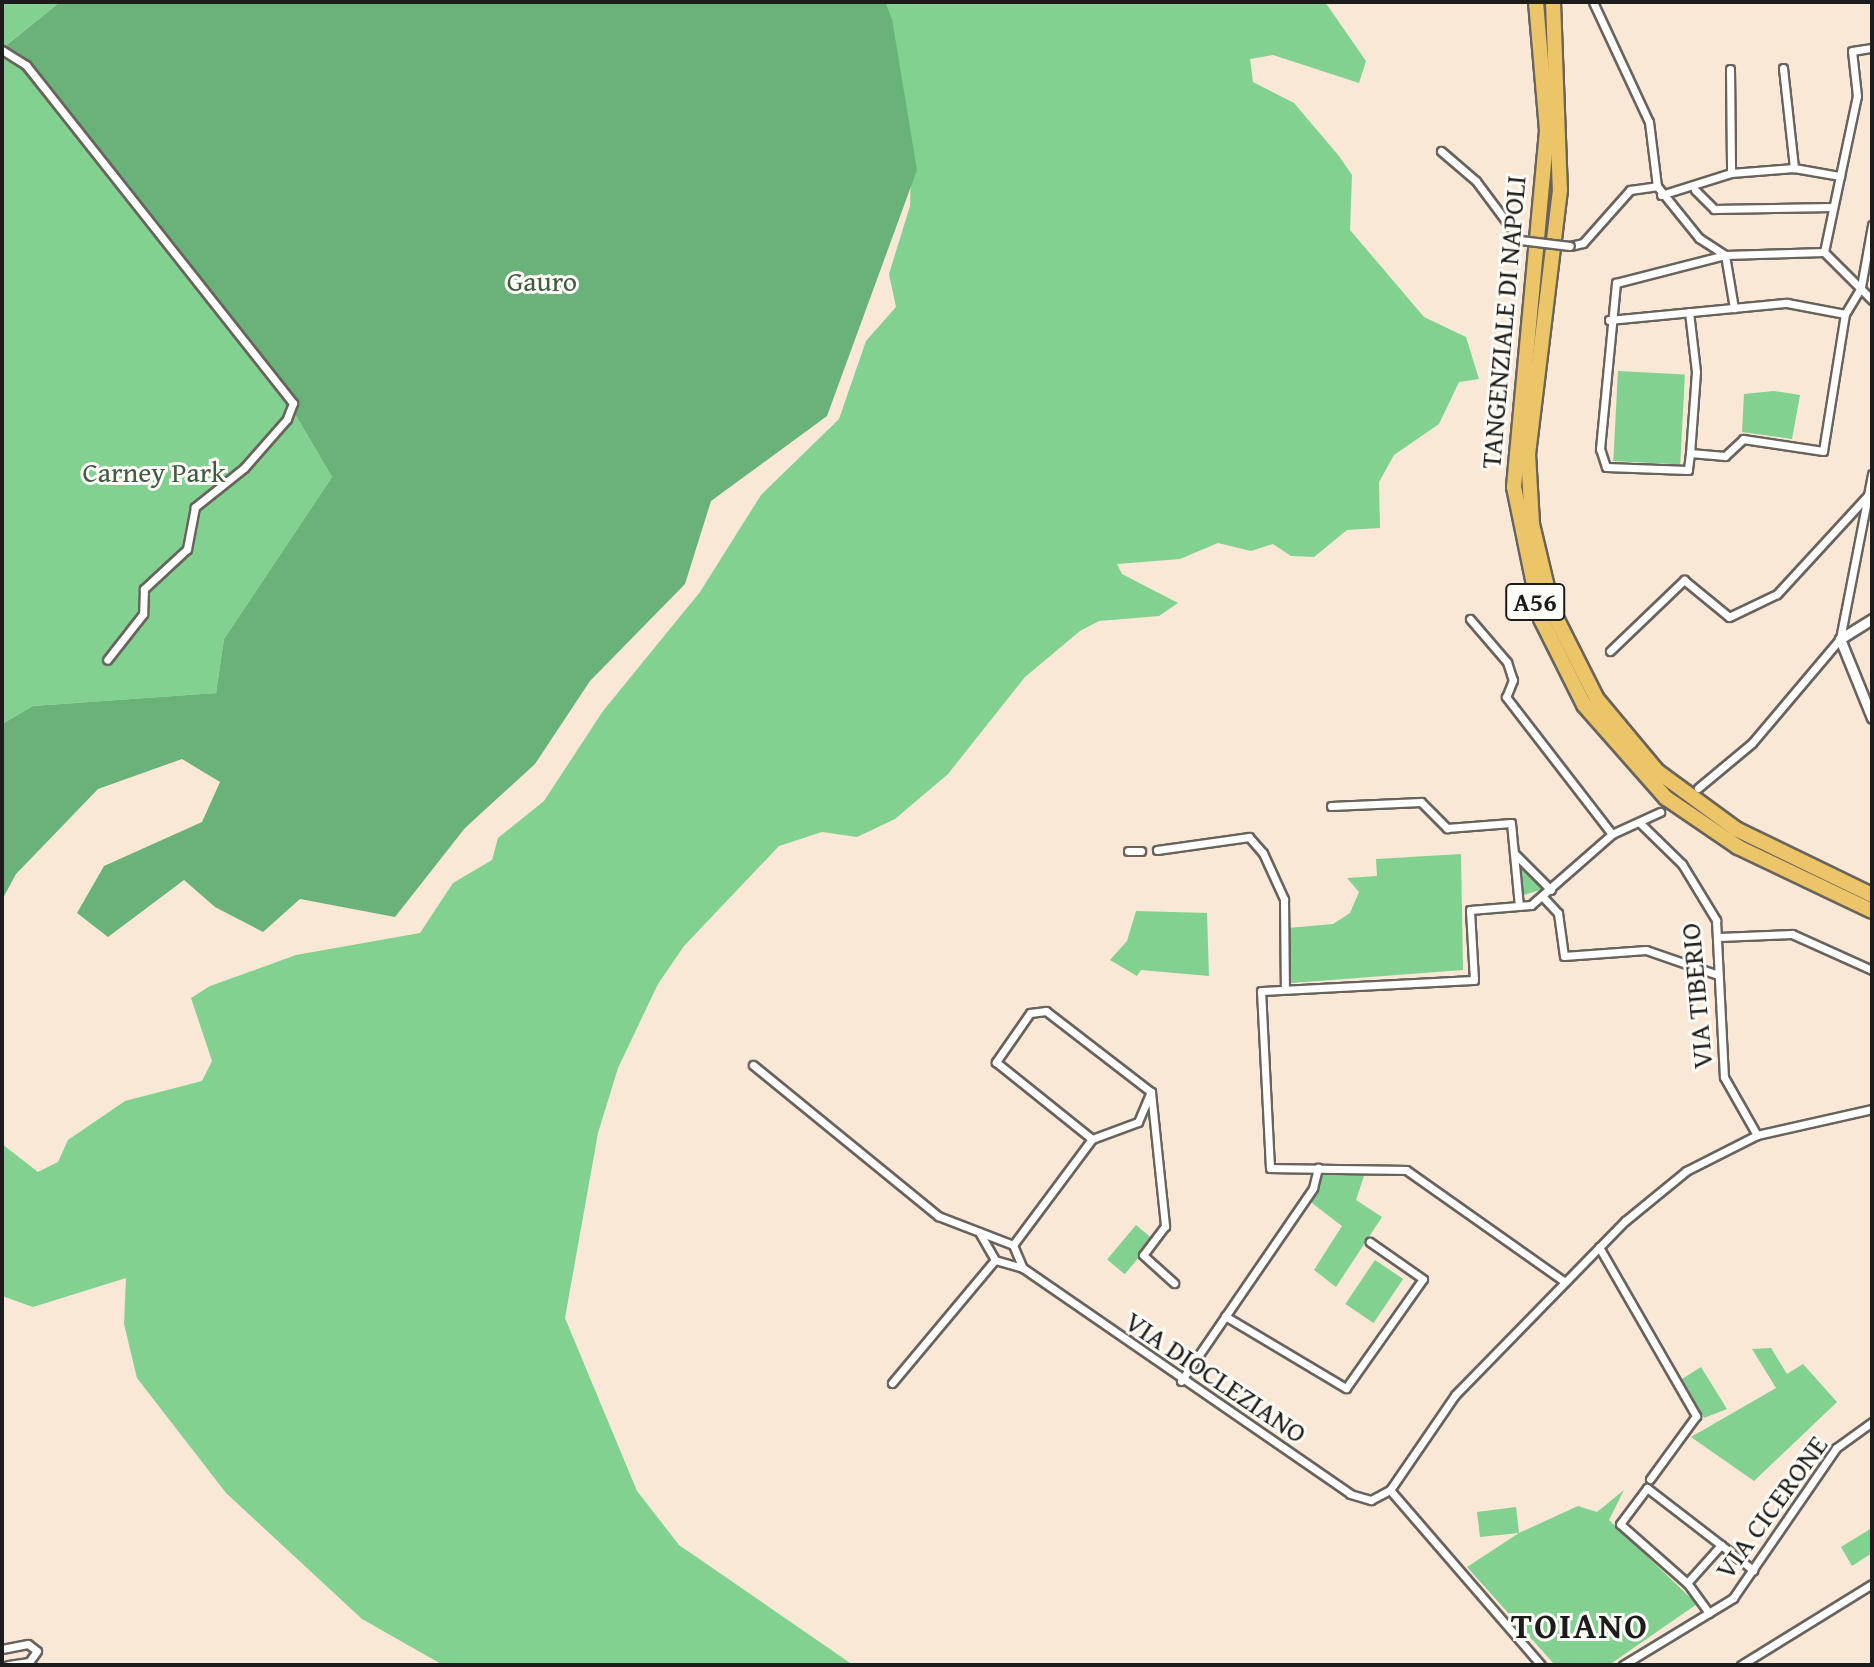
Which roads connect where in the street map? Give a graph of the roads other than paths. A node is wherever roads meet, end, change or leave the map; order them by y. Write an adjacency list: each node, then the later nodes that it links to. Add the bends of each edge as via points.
1 (1536, 2): 47 (highway, TANGENZIALE DI NAPOLI / A56, via 1547,131 1514,487 1541,619 1584,705 1666,798 1738,847)
2 (1553, 2): 44 (highway, TANGENZIALE DI NAPOLI / A56, via 1560,190 1528,454 1532,524 1553,612 1597,699 1666,779 1765,846)
3 (1593, 2): 12 (street, via 1649,122)
4 (1872, 48): 11 (street, via 1852,51 1857,96)
5 (2, 50): 32 (street, via 26,65 293,403 287,419 244,468 195,507 187,549 144,589 143,614)
6 (1783, 68): 9 (street)
7 (1730, 69): 10 (street)
8 (1441, 151): 12 (street, bridge, via 1476,181 1520,240 1583,243 1623,195)
9 (1794, 168): 10 (street); 11 (street)
10 (1731, 173): 13 (street)
11 (1840, 176): 15 (street)
12 (1657, 186): 14 (street)
13 (1695, 190): 14 (street); 15 (street, via 1714,209)
14 (1661, 195): 18 (street)
15 (1833, 207): 17 (street)
16 (1872, 225): 19 (street)
17 (1824, 252): 18 (street); 19 (street)
18 (1725, 255): 21 (street); 24 (street, via 1616,283)
19 (1861, 287): 20 (street); 23 (street)
20 (1872, 300)
21 (1734, 308): 22 (street); 23 (street, via 1787,303)
22 (1689, 312): 24 (street); 25 (street, via 1696,372)
23 (1845, 314): 25 (street, via 1823,451 1743,439 1725,456)
24 (1609, 320): 25 (street, via 1600,449 1606,467 1688,470)
25 (1690, 453)
26 (1872, 474): 27 (street)
27 (1870, 493): 30 (street); 31 (street, via 1777,594 1729,617 1684,580)
28 (1470, 619): 38 (street, via 1507,662 1513,680 1506,697)
29 (1872, 619): 30 (street)
30 (1840, 639): 33 (street); 34 (street, via 1752,743)
31 (1610, 651)
32 (107, 660)
33 (1872, 718)
34 (1698, 788)
35 (1331, 806): 42 (street, via 1421,802 1447,828 1511,823)
36 (1660, 812): 37 (street)
37 (1640, 823): 38 (street); 48 (street, VIA TIBERIO, via 1700,890)
38 (1612, 834): 43 (street)
39 (1157, 850): 51 (street, via 1249,837 1263,853 1284,899)
40 (1128, 851): 41 (street)
41 (1141, 851)
42 (1514, 853): 43 (street); 46 (street)
43 (1551, 890): 45 (street)
44 (1872, 895)
45 (1543, 897): 46 (street); 50 (street, via 1558,913 1564,956 1646,950)
46 (1519, 906): 51 (street, via 1470,910 1474,980)
47 (1872, 911)
48 (1719, 937): 49 (street, via 1792,934); 50 (street, VIA TIBERIO)
49 (1872, 970)
50 (1718, 975): 55 (street, VIA TIBERIO, via 1724,1077)
51 (1285, 989): 57 (street, via 1261,991 1266,1162 1278,1172)
52 (753, 1065): 58 (street, via 938,1216)
53 (1151, 1092): 56 (street, via 1138,1122); 56 (street, via 1046,1011 1030,1013 996,1062); 65 (street, via 1165,1226 1143,1255)
54 (1872, 1109): 55 (street)
55 (1757, 1135): 61 (street, via 1686,1171)
56 (1092, 1139): 60 (street)
57 (1318, 1168): 64 (street, via 1406,1170); 66 (street, via 1313,1188)
58 (979, 1232): 60 (street); 62 (street)
59 (1370, 1242): 66 (street, via 1423,1279 1346,1388)
60 (1013, 1245): 63 (street)
61 (1599, 1247): 64 (street); 70 (street, via 1696,1416)
62 (995, 1260): 63 (street, VIA DIOCLEZIANO); 68 (street)
63 (1023, 1268): 67 (street, VIA DIOCLEZIANO)
64 (1565, 1282): 71 (street, via 1455,1395)
65 (1174, 1283)
66 (1225, 1316): 67 (street)
67 (1181, 1381): 71 (street, VIA DIOCLEZIANO, via 1350,1494 1371,1500)
68 (892, 1383)
69 (1872, 1422): 73 (street, VIA CICERONE, via 1836,1448)
70 (1650, 1479)
71 (1390, 1490): 79 (street)
72 (1721, 1545): 73 (street); 74 (street); 74 (street, via 1647,1488 1620,1524)
73 (1753, 1570): 76 (street, VIA CICERONE, via 1733,1598)
74 (1687, 1583): 76 (street)
75 (1872, 1584): 81 (street)
76 (1709, 1613): 80 (street, VIA CICERONE)
77 (2, 1649): 78 (street, via 28,1644 37,1651 29,1662)
78 (8, 1665)
79 (1541, 1665)
80 (1623, 1665)
81 (1741, 1665)

